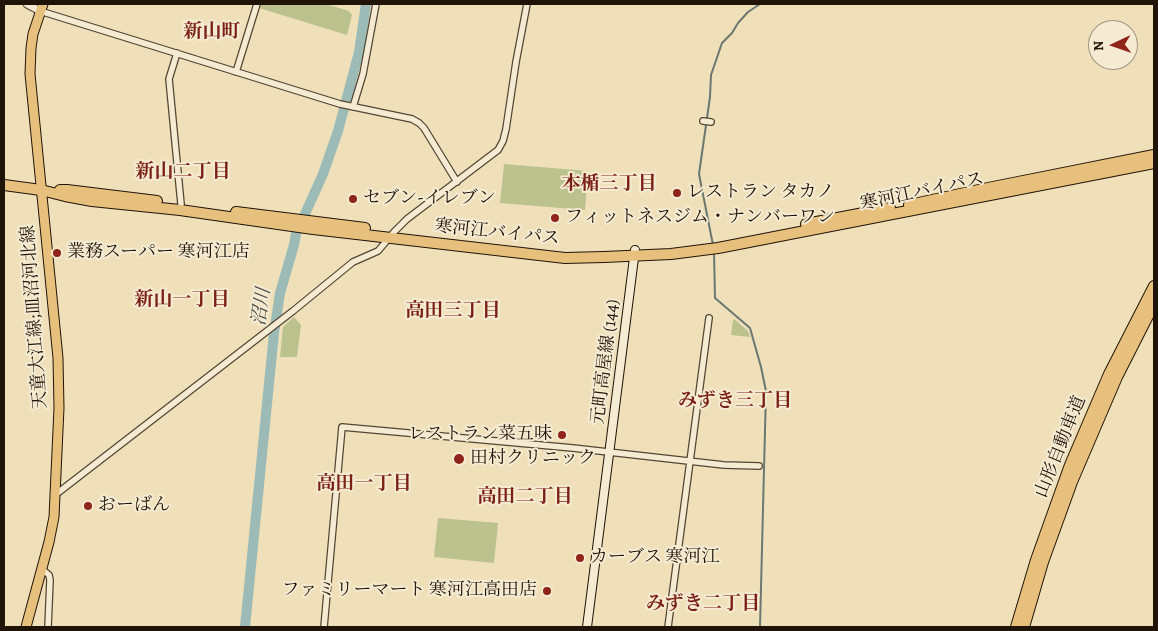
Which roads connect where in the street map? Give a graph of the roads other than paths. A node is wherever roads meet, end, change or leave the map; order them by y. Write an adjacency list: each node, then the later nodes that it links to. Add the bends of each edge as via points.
1 (27, 4): 5 (street)
2 (257, 4): 7 (street)
3 (376, 4): 8 (street)
4 (528, 4): 13 (street, via 503,141 498,150)
5 (42, 7): 6 (street); 15 (main road, 天童大江線;皿沼河北線, via 33,34 30,61)
6 (177, 53): 7 (street); 16 (street, via 169,78)
7 (236, 72): 8 (street)
8 (353, 108): 13 (street, via 419,123)
9 (703, 121): 10 (street)
10 (711, 122)
11 (1154, 155): 19 (highway, 寒河江バイパス)
12 (1154, 163): 19 (highway, 寒河江バイパス, via 915,211)
13 (457, 182): 18 (street)
14 (4, 185): 15 (highway, 寒河江バイパス)
15 (41, 190): 16 (highway, 寒河江バイパス, via 67,190); 17 (highway, 寒河江バイパス, via 92,201); 29 (main road, 天童大江線;皿沼河北線, via 59,378)
16 (181, 204): 17 (highway, 寒河江バイパス)
17 (287, 222): 18 (highway, 寒河江バイパス)
18 (392, 235): 20 (highway, 寒河江バイパス, via 565,258); 29 (street, via 378,251 353,262)
19 (713, 246): 20 (highway, 寒河江バイパス, via 671,254)
20 (635, 253): 24 (main road, 元町高屋線 (144))
21 (1154, 286): 27 (highway, 山形自動車道, via 1109,374)
22 (1154, 304): 27 (highway, 山形自動車道)
23 (709, 318): 25 (street)
24 (609, 452): 25 (street); 33 (street, via 342,427); 34 (main road, 元町高屋線 (144))
25 (689, 462): 26 (street); 35 (street)
26 (759, 466)
27 (1074, 466): 28 (highway, 山形自動車道)
28 (1068, 481): 36 (highway, 山形自動車道, via 1036,560); 37 (highway, 山形自動車道)
29 (55, 495): 30 (main road, 天童大江線;皿沼河北線, via 52,530)
30 (42, 569): 31 (main road, 天童大江線;皿沼河北線); 32 (street, via 50,580)
31 (26, 627)
32 (48, 627)
33 (324, 627)
34 (587, 627)
35 (668, 627)
36 (1016, 627)
37 (1024, 627)

